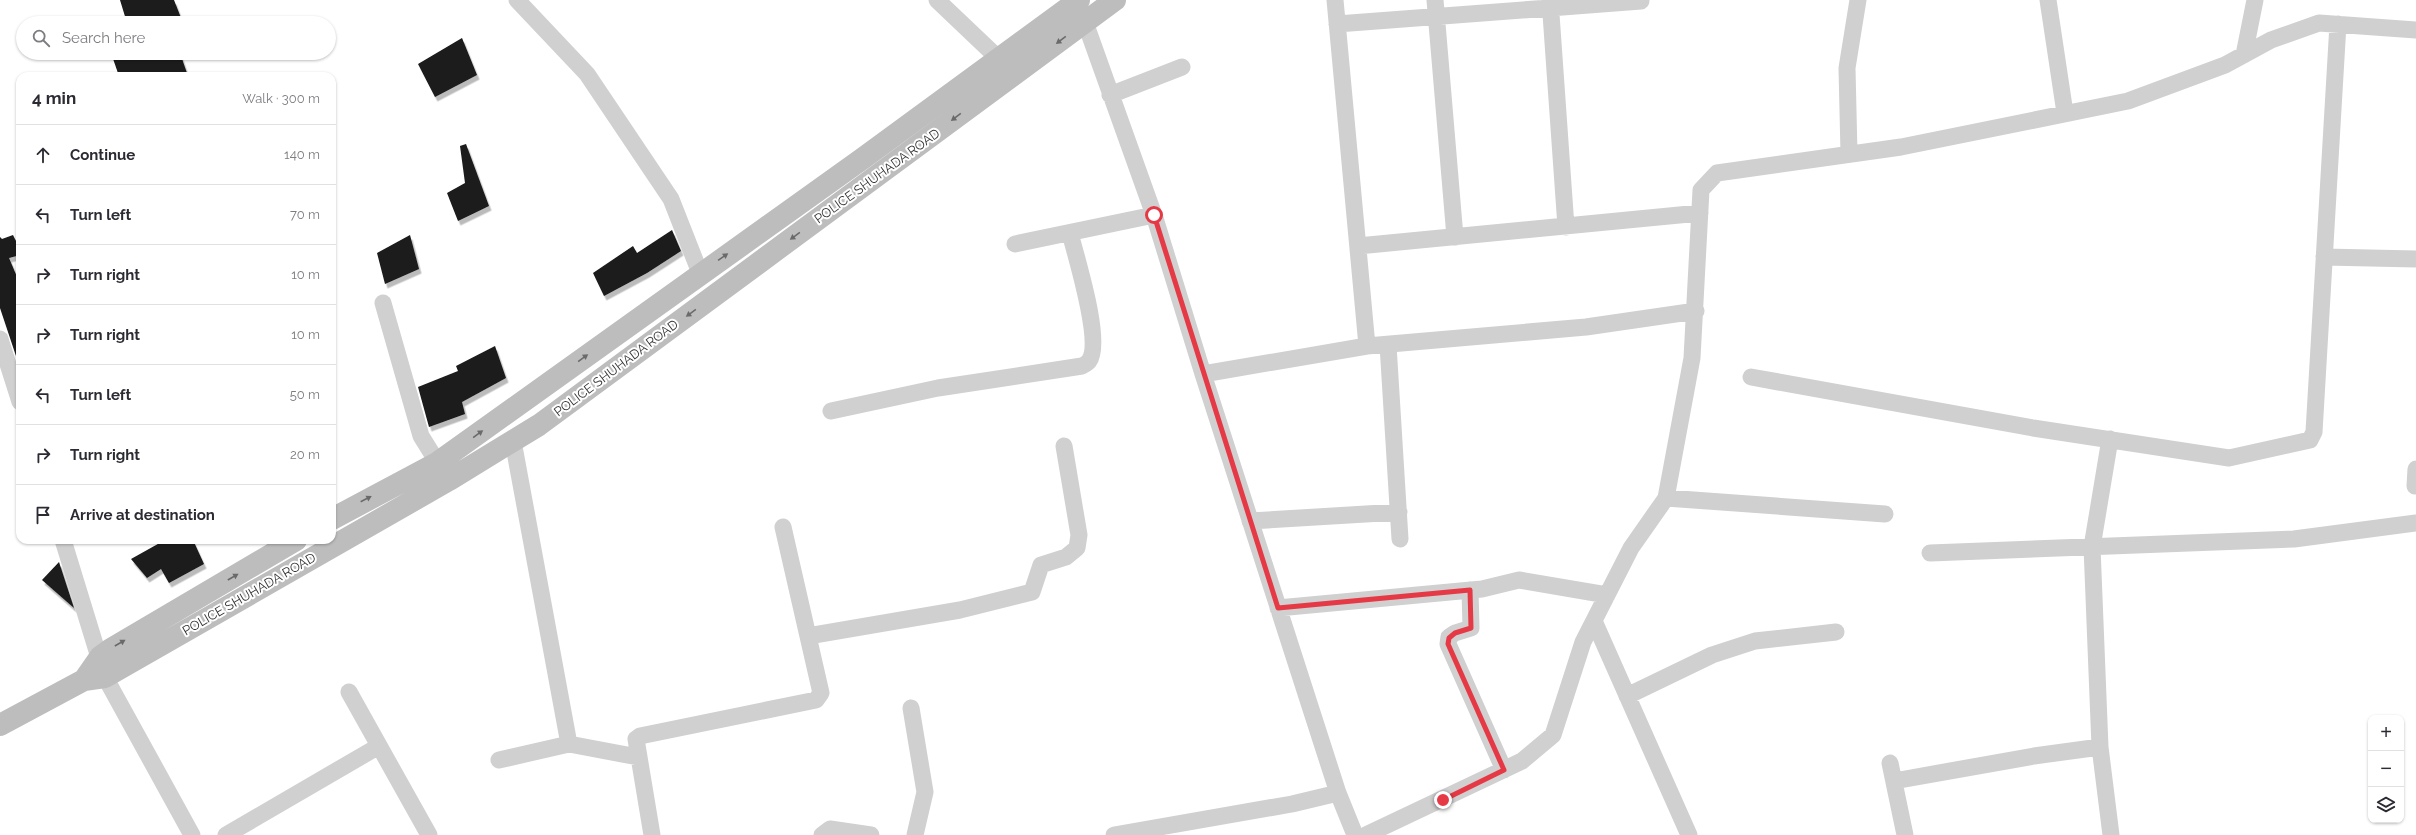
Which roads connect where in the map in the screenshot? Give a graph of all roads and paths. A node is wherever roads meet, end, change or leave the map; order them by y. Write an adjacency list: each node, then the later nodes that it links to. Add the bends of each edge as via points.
1 (517, 0): 33 (street, via 587,74 666,192)
2 (937, 0): 17 (street)
3 (1079, 0): 17 (main road, POLICE SHUHADA ROAD)
4 (1115, 0): 12 (main road, POLICE SHUHADA ROAD)
5 (1335, 0): 13 (street)
6 (1858, 0): 21 (street, via 1847,68)
7 (2048, 0): 20 (street)
8 (2255, 0): 16 (street)
9 (1641, 1): 10 (street)
10 (1550, 4): 11 (street); 26 (street)
11 (1436, 8): 13 (street); 28 (street)
12 (1085, 22): 19 (street); 23 (main road, POLICE SHUHADA ROAD, one-way to 23)
13 (1337, 24): 30 (street)
14 (2338, 24): 15 (street); 16 (street, via 2319,23 2271,40); 31 (street)
15 (2416, 30)
16 (2244, 55): 20 (street, via 2225,65 2128,101)
17 (999, 59): 22 (main road, POLICE SHUHADA ROAD)
18 (1182, 66): 19 (street)
19 (1110, 95): 25 (street)
20 (2065, 114): 21 (street, via 1901,147)
21 (1849, 154): 24 (street, via 1717,173 1701,190)
22 (862, 159): 23 (main road); 33 (main road, POLICE SHUHADA ROAD, one-way to 22)
23 (877, 176): 44 (main road, POLICE SHUHADA ROAD, one-way to 44, via 539,426)
24 (1700, 213): 26 (street); 35 (street)
25 (1154, 215): 27 (street); 39 (street)
26 (1566, 227): 28 (street)
27 (1070, 233): 29 (street); 42 (street, via 1092,322 1093,348 1089,361 1082,366 938,388)
28 (1455, 237): 30 (street)
29 (1015, 244)
30 (1358, 246): 38 (street)
31 (2324, 257): 32 (street); 43 (street, via 2314,432 2310,440 2229,458)
32 (2416, 259)
33 (700, 273): 47 (main road, POLICE SHUHADA ROAD, one-way to 33)
34 (383, 303): 47 (street, via 421,436)
35 (1696, 311): 37 (street, via 1586,327); 49 (street, via 1692,358)
36 (0, 339): 41 (street)
37 (1388, 345): 38 (street); 50 (street)
38 (1368, 346): 39 (street)
39 (1202, 374): 53 (street)
40 (1751, 377): 43 (street, via 2033,428)
41 (16, 389)
42 (831, 411)
43 (2110, 439): 61 (street)
44 (513, 441): 47 (main road, POLICE SHUHADA ROAD); 74 (street)
45 (1064, 446): 68 (street, via 1078,534 1076,548 1066,556 1041,565 1032,592 960,610)
46 (2416, 469): 48 (street)
47 (443, 472): 52 (main road, POLICE SHUHADA ROAD, one-way to 47); 56 (main road, POLICE SHUHADA ROAD)
48 (2415, 486)
49 (1666, 498): 51 (street); 64 (street, via 1631,548)
50 (1399, 512): 53 (street); 57 (street)
51 (1885, 514)
52 (336, 517)
53 (1250, 521): 65 (street)
54 (2416, 523): 61 (street, via 2294,539)
55 (783, 527): 68 (street)
56 (336, 533)
57 (1400, 539)
58 (64, 544): 69 (street)
59 (289, 544): 69 (main road, POLICE SHUHADA ROAD, one-way to 59, via 111,649)
60 (317, 544): 69 (main road, POLICE SHUHADA ROAD)
61 (2092, 547): 62 (street); 76 (street)
62 (1930, 553)
63 (1470, 590): 64 (street, via 1519,580); 65 (street); 80 (street, via 1471,628 1455,633 1449,638 1448,644)
64 (1607, 595): 66 (street)
65 (1278, 608): 82 (street)
66 (1594, 621): 71 (street); 80 (street, via 1583,642 1553,735 1522,761)
67 (1836, 632): 71 (street, via 1755,641 1712,655)
68 (808, 636): 77 (street, via 821,693 816,700 647,733 636,739)
69 (103, 667): 73 (main road, POLICE SHUHADA ROAD, via 84,680); 84 (street)
70 (349, 692): 75 (street)
71 (1627, 696): 94 (street)
72 (911, 708): 90 (street, via 925,792)
73 (0, 725)
74 (569, 744): 77 (street); 78 (street)
75 (379, 746): 85 (street); 86 (street)
76 (2100, 747): 81 (street); 96 (street)
77 (638, 757): 87 (street)
78 (499, 760)
79 (1890, 763): 81 (street)
80 (1504, 770): 93 (street)
81 (1894, 781): 95 (street)
82 (1338, 793): 83 (street); 92 (street)
83 (1132, 834): 91 (street)
84 (192, 835)
85 (226, 835)
86 (429, 835)
87 (652, 835)
88 (822, 835): 89 (street, via 830,829)
89 (871, 835)
90 (915, 835)
91 (1114, 835)
92 (1355, 835)
93 (1366, 835)
94 (1689, 835)
95 (1905, 835)
96 (2111, 835)

